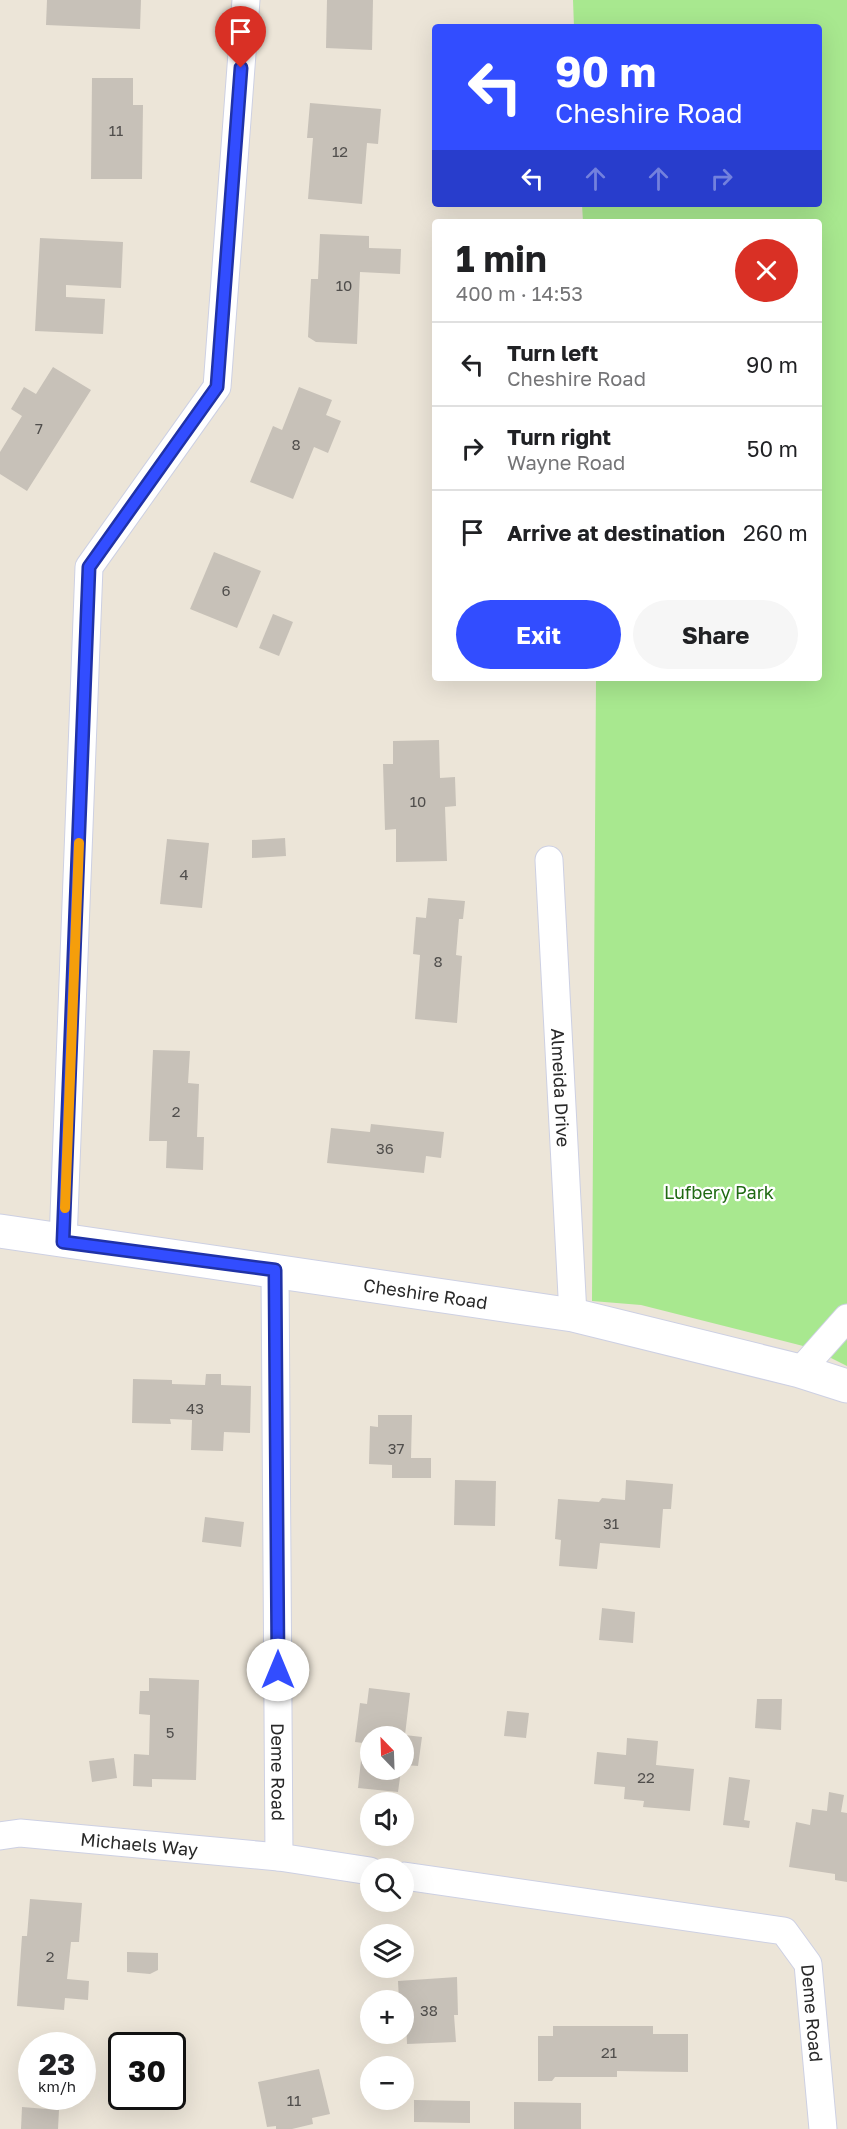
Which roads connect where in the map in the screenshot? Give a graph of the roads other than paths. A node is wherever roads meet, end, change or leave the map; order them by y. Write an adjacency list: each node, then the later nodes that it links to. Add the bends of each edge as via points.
1 (246, 0): 4 (street, via 217,387 89,567)
2 (549, 860): 6 (street, Almeida Drive)
3 (0, 1231): 4 (street, Cheshire Road)
4 (63, 1242): 5 (street, Cheshire Road)
5 (275, 1270): 6 (street, Cheshire Road); 11 (street, Deme Road)
6 (573, 1315): 8 (street, Cheshire Road)
7 (847, 1318): 8 (street)
8 (800, 1371): 9 (street, Cheshire Road)
9 (847, 1386)
10 (0, 1836): 11 (street, Michaels Way, via 20,1833)
11 (279, 1857): 12 (street)
12 (360, 1869)
13 (414, 1877): 14 (street, Deme Road, via 784,1930 808,1964)
14 (823, 2129)

